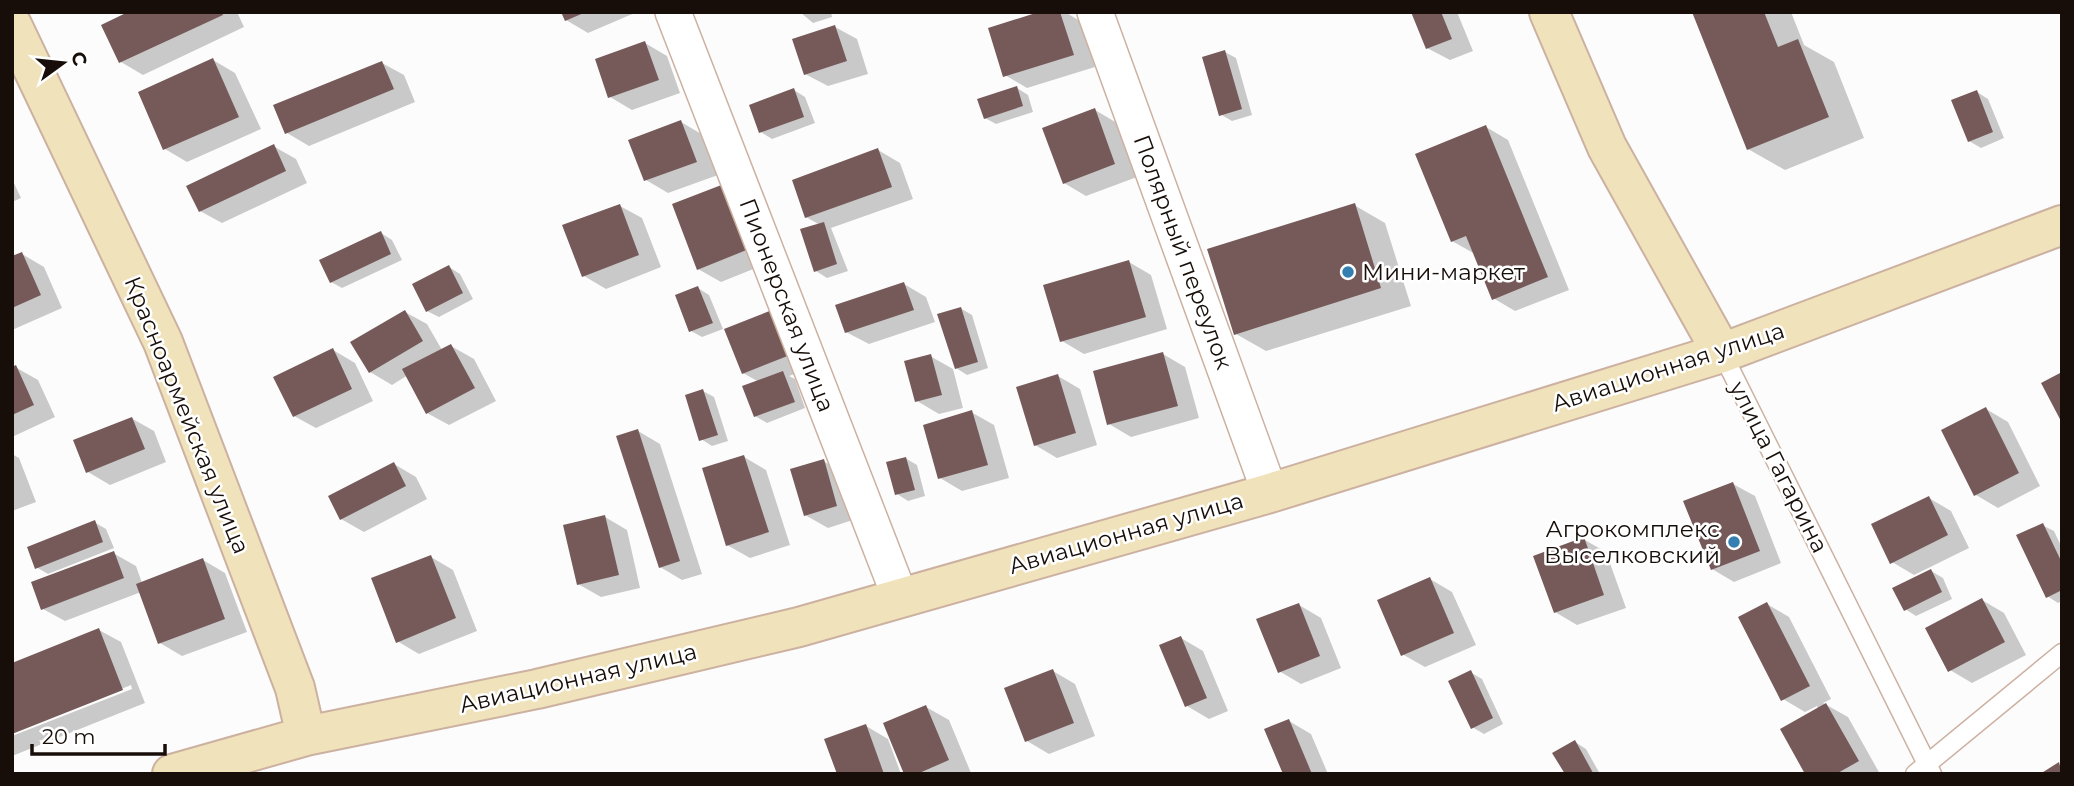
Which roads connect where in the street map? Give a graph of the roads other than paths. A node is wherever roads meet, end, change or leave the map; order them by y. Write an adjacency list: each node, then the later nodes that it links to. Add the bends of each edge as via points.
1 (673, 12): 8 (street, Пионерская улица)
2 (1095, 12): 7 (street, Полярный переулок)
3 (1549, 12): 6 (main road, улица Гагарина, via 1607,147)
4 (12, 25): 10 (main road, Красноармейская улица, via 163,342 295,688)
5 (2062, 225): 6 (main road, Авиационная улица)
6 (1722, 353): 7 (main road, Авиационная улица); 12 (lane, улица Гагарина)
7 (1270, 493): 8 (main road, Авиационная улица)
8 (900, 597): 10 (main road, Авиационная улица, via 799,627)
9 (2062, 653): 12 (lane)
10 (306, 736): 11 (main road, Авиационная улица)
11 (271, 760): 13 (main road, Авиационная улица)
12 (1925, 770)
13 (172, 774)

